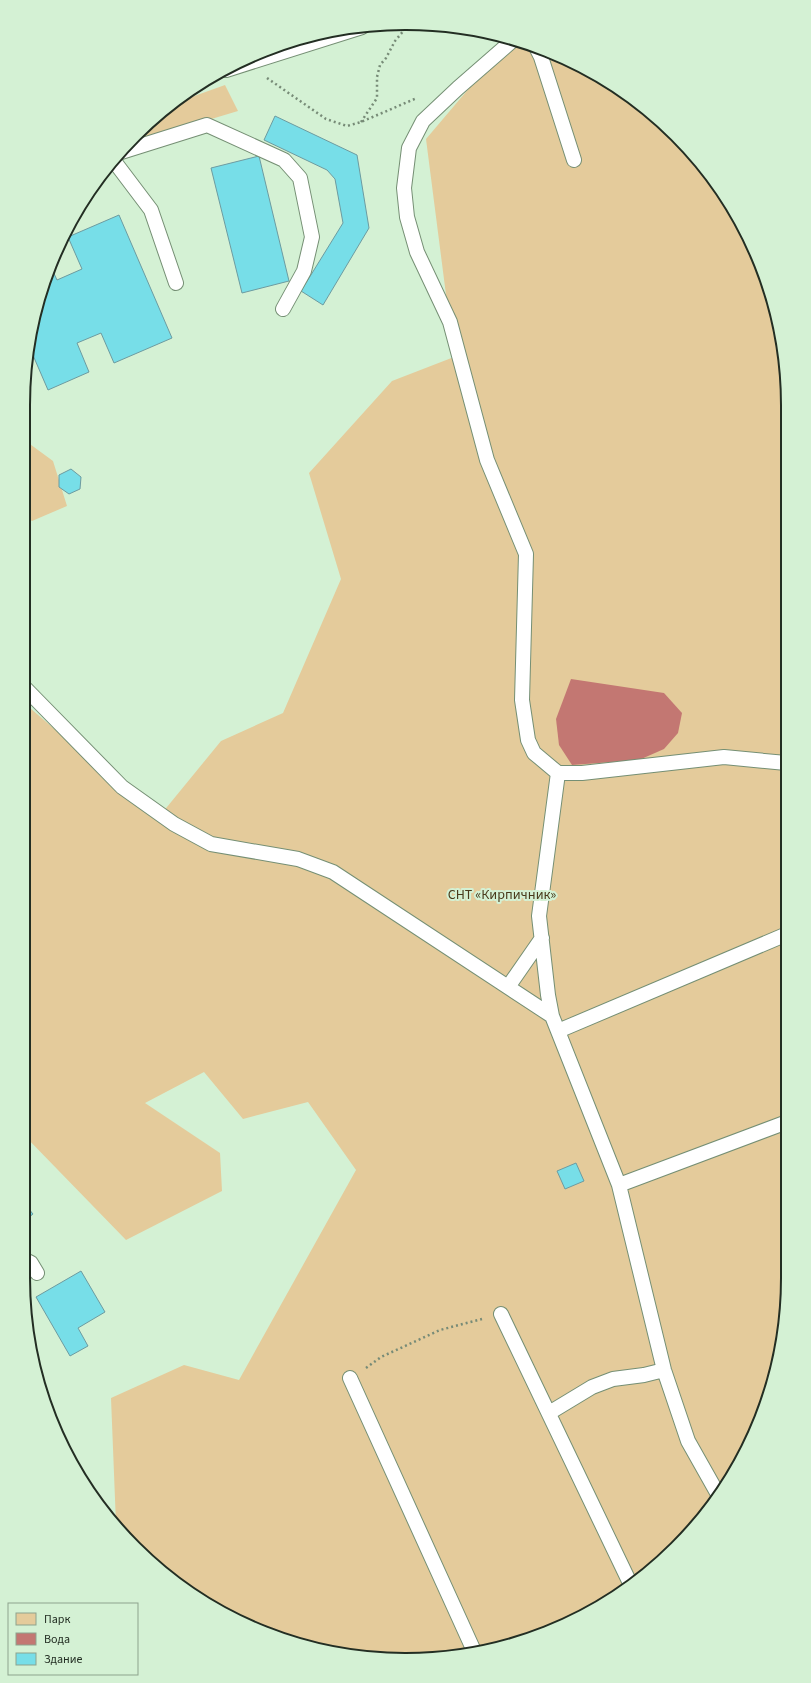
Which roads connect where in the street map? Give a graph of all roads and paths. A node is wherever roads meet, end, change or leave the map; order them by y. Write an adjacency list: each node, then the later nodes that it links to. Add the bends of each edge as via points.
1 (405, 30): 8 (path, via 380,65 377,98)
2 (325, 39): 5 (lane)
3 (508, 44): 16 (lane, via 423,121 410,148 404,188 407,217 417,252 450,322 488,460 526,554 522,700 528,740 534,753)
4 (540, 56): 10 (lane)
5 (264, 58)
6 (236, 70): 8 (path, via 264,76 326,118 347,126)
7 (386, 111): 8 (path)
8 (361, 122)
9 (132, 149): 13 (lane, via 207,125 284,160 300,178 312,236 304,271)
10 (574, 160)
11 (117, 165): 12 (lane, via 151,210)
12 (176, 283)
13 (283, 308)
14 (30, 693): 19 (lane, via 122,787 174,824 211,844 298,859 333,872)
15 (781, 763): 16 (lane, via 724,757 582,774)
16 (558, 773): 18 (lane, via 539,916)
17 (781, 937): 21 (lane)
18 (542, 938): 19 (lane); 20 (lane)
19 (508, 987): 20 (lane)
20 (552, 1016): 21 (lane)
21 (558, 1032): 23 (lane)
22 (781, 1124): 23 (lane)
23 (620, 1185): 27 (lane)
24 (30, 1262): 25 (lane)
25 (37, 1273)
26 (501, 1314): 28 (path, via 440,1330 381,1357); 29 (lane)
27 (664, 1370): 29 (lane, via 599,1384); 30 (lane, via 688,1441)
28 (350, 1378): 32 (lane)
29 (549, 1413): 31 (lane)
30 (715, 1490)
31 (628, 1579)
32 (472, 1647)

